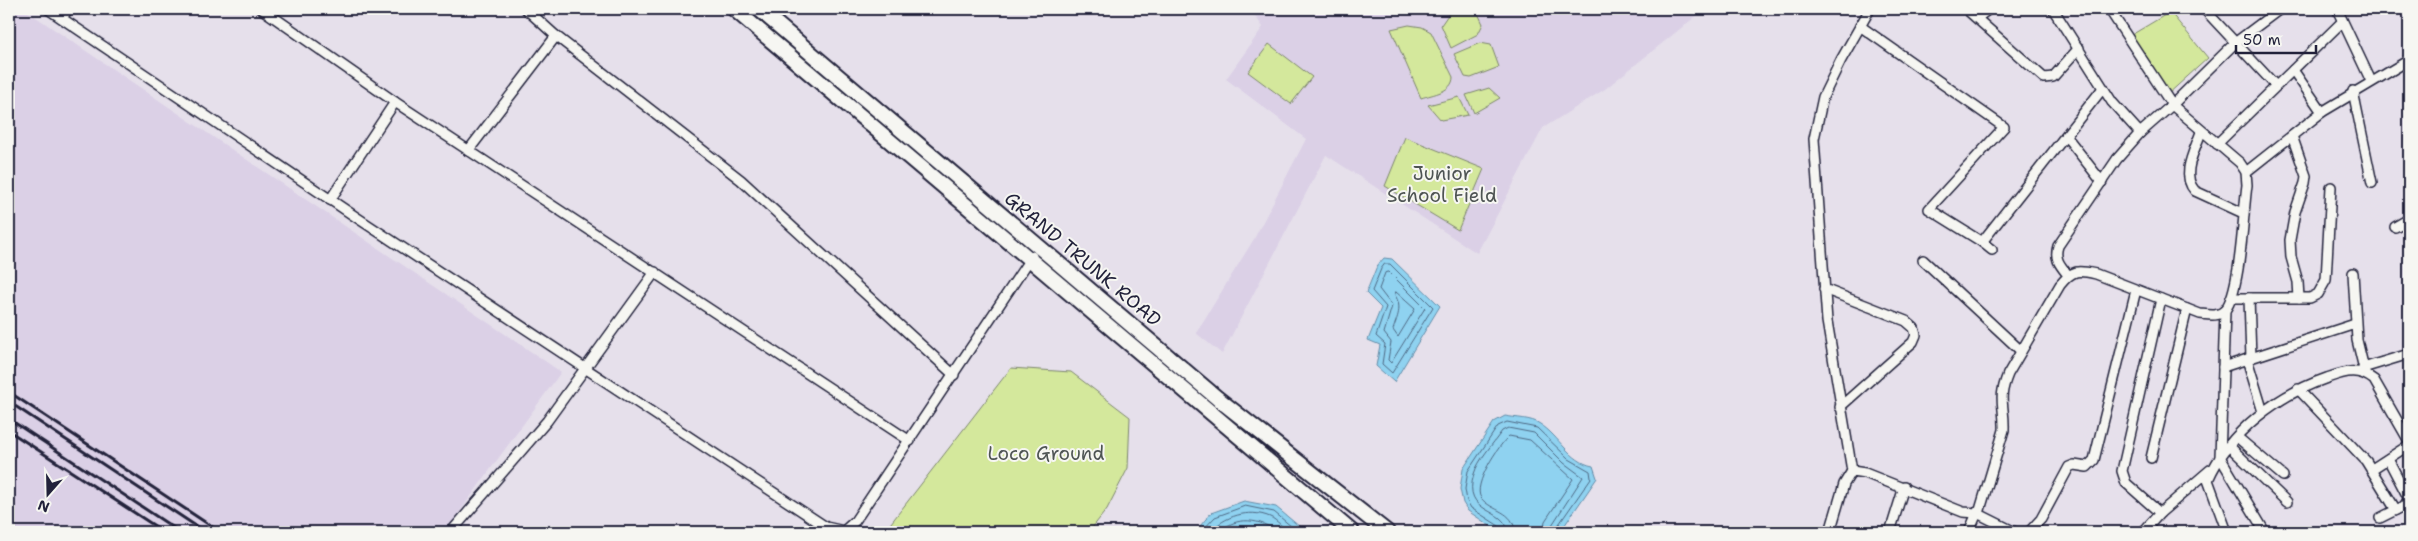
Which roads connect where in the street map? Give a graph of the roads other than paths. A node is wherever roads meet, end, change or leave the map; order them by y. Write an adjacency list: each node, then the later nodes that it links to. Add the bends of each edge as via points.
1 (48, 9): 15 (street)
2 (68, 9): 15 (street)
3 (262, 9): 28 (street)
4 (526, 9): 19 (street)
5 (734, 9): 48 (main road)
6 (759, 9): 46 (main road, GRAND TRUNK ROAD)
7 (1870, 9): 18 (street)
8 (1966, 9): 16 (street)
9 (1989, 9): 16 (street)
10 (2053, 9): 21 (street)
11 (2109, 9): 29 (street)
12 (2204, 9): 20 (street)
13 (2280, 9): 20 (street)
14 (2337, 9): 17 (street)
15 (62, 18): 41 (street)
16 (1977, 18): 21 (street, via 2044,78 2054,77)
17 (2342, 22): 23 (street); 24 (street)
18 (1860, 26): 45 (street, via 2004,128 1929,209); 53 (street, via 1823,97 1814,138)
19 (556, 36): 36 (street); 68 (street, via 741,180)
20 (2236, 42): 25 (street); 29 (street)
21 (2079, 48): 26 (street)
22 (2409, 60): 24 (street)
23 (2293, 70): 25 (street); 30 (street)
24 (2371, 81): 27 (street)
25 (2276, 86): 35 (street)
26 (2103, 88): 32 (street, via 2119,112); 33 (street)
27 (2353, 91): 30 (street); 39 (street)
28 (395, 102): 36 (street); 41 (street)
29 (2172, 105): 31 (street); 32 (street)
30 (2322, 112): 34 (street)
31 (2201, 132): 35 (street); 42 (street, via 2187,176 2189,185 2194,191)
32 (2140, 133): 38 (street)
33 (2066, 136): 38 (street); 45 (street)
34 (2292, 136): 37 (street); 57 (street, via 2306,176 2290,240)
35 (2217, 144): 37 (street)
36 (468, 150): 50 (street)
37 (2246, 172): 42 (street)
38 (2102, 182): 52 (street, via 2055,254 2057,262)
39 (2372, 183)
40 (2331, 187): 57 (street, via 2326,280 2318,294)
41 (330, 200): 66 (street)
42 (2243, 213): 55 (street)
43 (2409, 219): 44 (street)
44 (2395, 227)
45 (1982, 242): 47 (street)
46 (1038, 247): 48 (street); 93 (main road, GRAND TRUNK ROAD, via 1217,398)
47 (1992, 250)
48 (1030, 260): 68 (street); 92 (main road)
49 (1923, 260): 62 (street)
50 (654, 272): 66 (street); 73 (street)
51 (2353, 273): 61 (street)
52 (2068, 275): 54 (street, via 2079,271 2096,274); 62 (street)
53 (1824, 289): 70 (street); 70 (street, via 1906,321 1916,335 1913,342)
54 (2136, 290): 58 (street); 98 (street, via 2094,460 2086,467 2068,467 2040,519)
55 (2231, 298): 56 (street); 60 (street)
56 (2249, 298): 57 (street); 64 (street)
57 (2299, 298)
58 (2161, 299): 59 (street); 89 (street, via 2122,471 2126,484)
59 (2187, 309): 60 (street, via 2214,316); 77 (street)
60 (2224, 311): 65 (street)
61 (2355, 324): 64 (street); 67 (street)
62 (2021, 351): 88 (street, via 2002,388 2000,399 2005,418 2004,430 1983,504)
63 (2409, 354): 67 (street)
64 (2249, 359): 65 (street); 71 (street)
65 (2223, 367): 78 (street)
66 (586, 370): 73 (street, via 826,527 837,531 844,531 856,521); 91 (street, via 547,421)
67 (2364, 370): 69 (street, via 2341,373); 74 (street, via 2374,380)
68 (954, 375): 73 (street)
69 (2298, 389): 71 (street); 81 (street)
70 (1840, 408): 82 (street)
71 (2263, 412): 72 (street)
72 (2237, 437): 76 (street); 83 (street)
73 (910, 440)
74 (2409, 441)
75 (2409, 445): 79 (street)
76 (2229, 446): 78 (street); 86 (street)
77 (2151, 458)
78 (2220, 458): 80 (street); 101 (street)
79 (2388, 459): 81 (street); 85 (street)
80 (2213, 468): 89 (street); 100 (street, via 2208,480)
81 (2372, 469): 87 (street)
82 (1852, 471): 84 (street, via 1865,472); 94 (street, via 1844,484)
83 (2283, 476)
84 (1904, 487): 88 (street, via 1963,512); 95 (street)
85 (2409, 499): 87 (street)
86 (2287, 502)
87 (2396, 510): 90 (street)
88 (1977, 513): 96 (street); 97 (street)
89 (2160, 513): 99 (street)
90 (2380, 518)
91 (451, 532)
92 (1352, 532)
93 (1387, 532)
94 (1830, 532)
95 (1890, 532)
96 (1969, 532)
97 (2014, 532)
98 (2029, 532)
99 (2143, 532)
100 (2227, 532)
101 (2265, 532)

